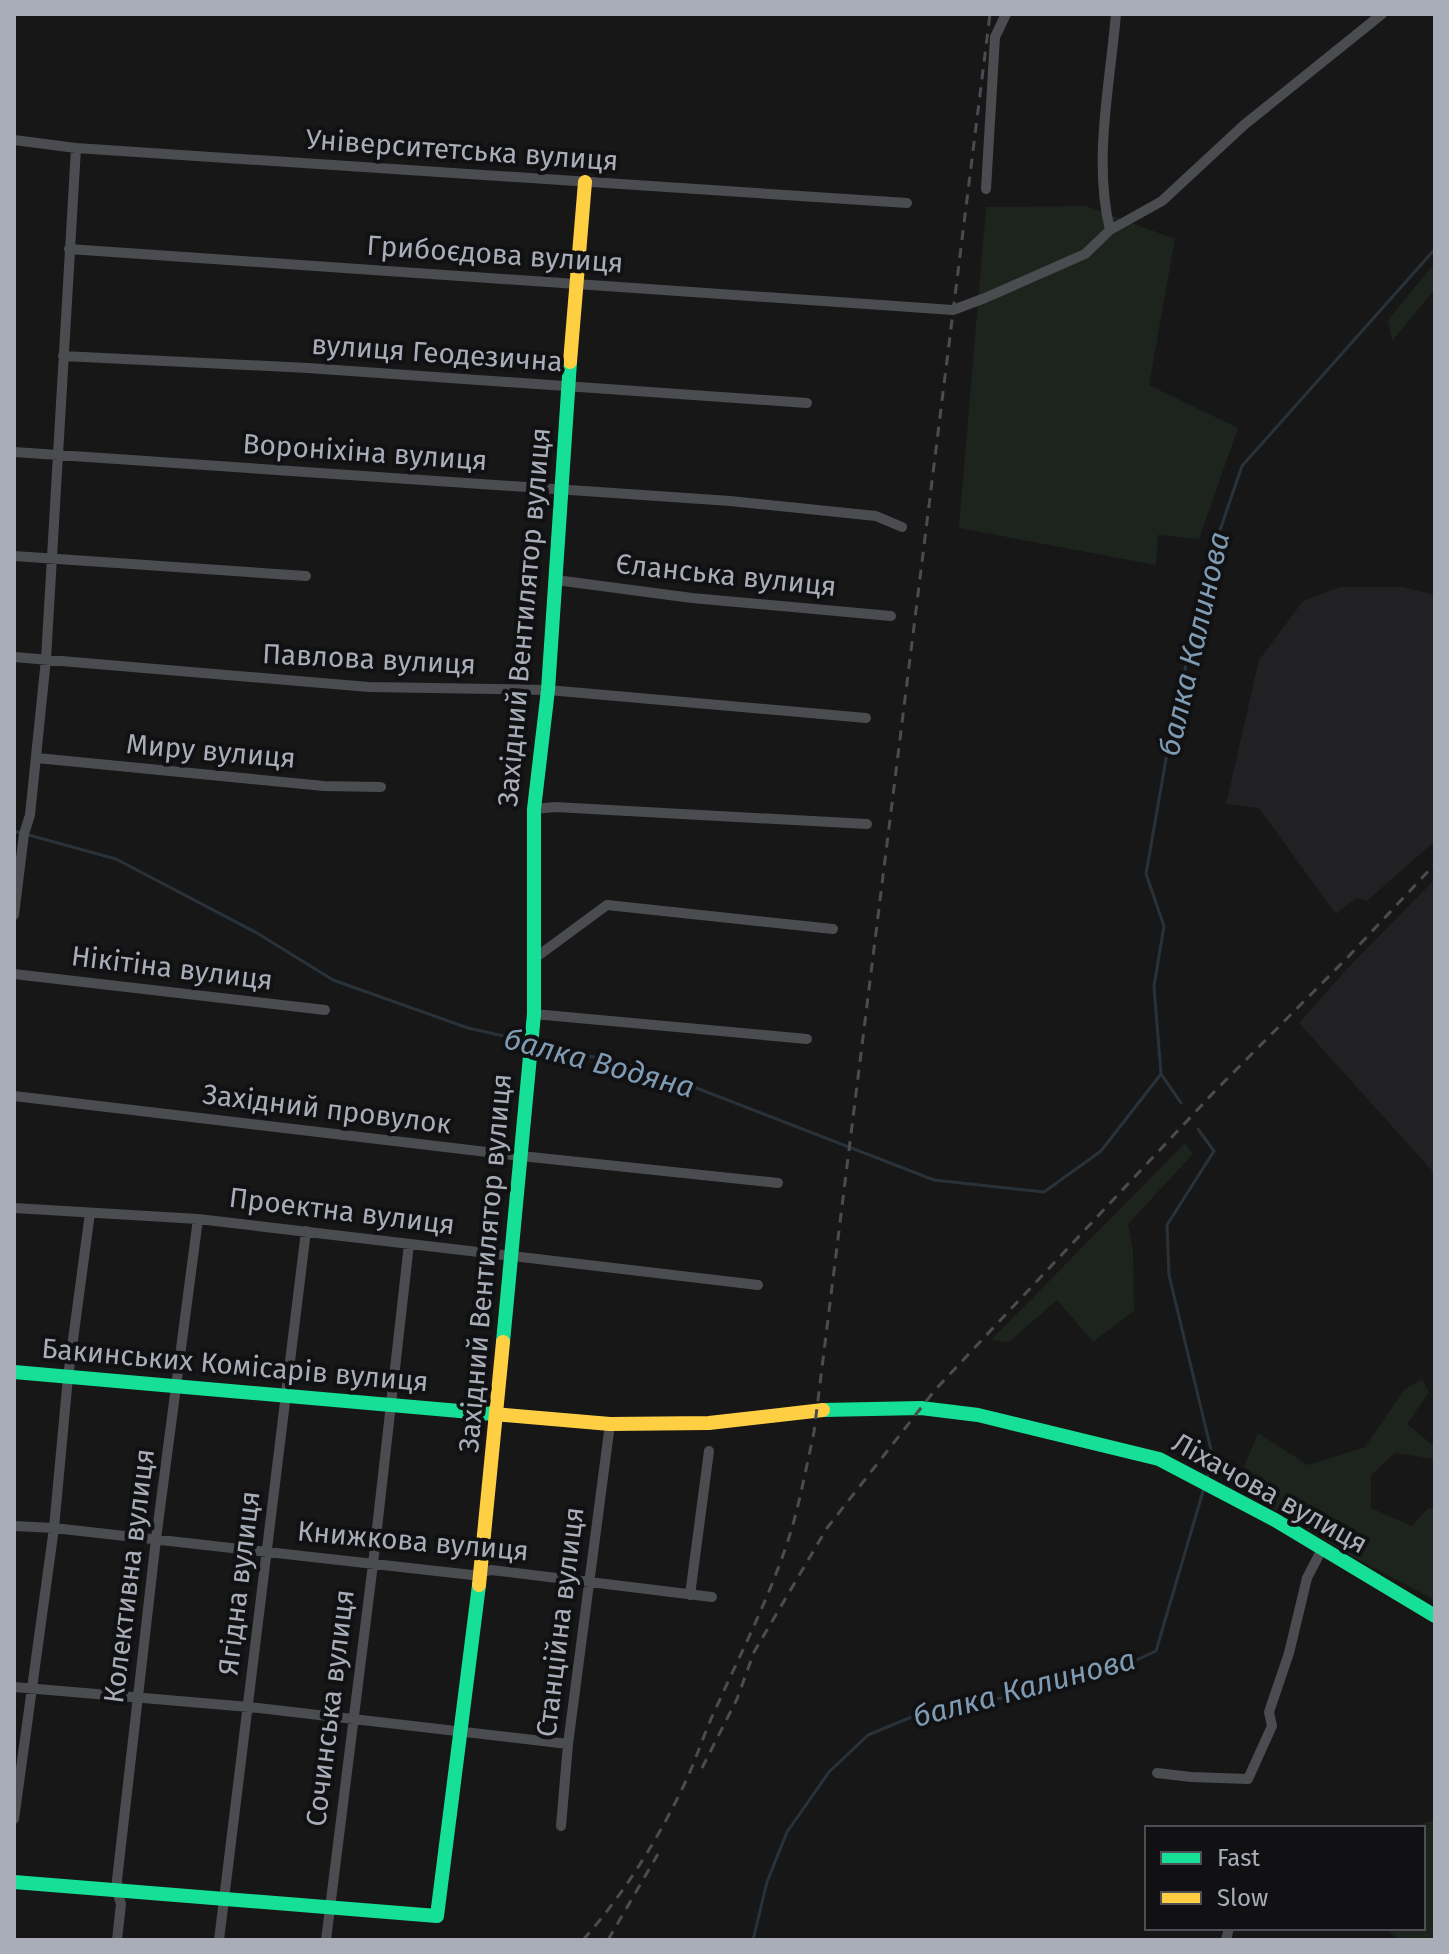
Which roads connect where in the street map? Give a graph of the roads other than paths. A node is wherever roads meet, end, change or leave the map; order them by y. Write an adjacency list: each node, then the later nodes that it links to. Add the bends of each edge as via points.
1 (1006, 14): 7 (street, via 995,37)
2 (1116, 14): 9 (street, via 1103,146)
3 (1376, 15): 9 (street, Грибоєдова вулиця, via 1162,201)
4 (14, 140): 5 (street, Університетська вулиця)
5 (76, 148): 6 (street, Університетська вулиця); 10 (street)
6 (585, 182): 8 (street, Університетська вулиця); 11 (street, Західний Вентилятор вулиця)
7 (986, 189)
8 (907, 203)
9 (1110, 230): 11 (street, Грибоєдова вулиця, via 1085,254 953,310)
10 (69, 249): 11 (street, Грибоєдова вулиця); 12 (street)
11 (576, 283): 13 (street, Західний Вентилятор вулиця)
12 (63, 356): 13 (street, вулиця Геодезична); 16 (street)
13 (568, 386): 14 (street, вулиця Геодезична); 17 (street, Західний Вентилятор вулиця)
14 (807, 403)
15 (14, 452): 16 (street, Вороніхіна вулиця)
16 (57, 457): 17 (street, Вороніхіна вулиця); 20 (street)
17 (562, 489): 18 (street, Вороніхіна вулиця, via 876,516); 22 (street, Західний Вентилятор вулиця)
18 (902, 527)
19 (14, 556): 20 (street)
20 (52, 560): 21 (street); 25 (street)
21 (306, 576)
22 (556, 580): 23 (street, Єланська вулиця); 26 (street, Західний Вентилятор вулиця)
23 (891, 616)
24 (14, 657): 25 (street, Павлова вулиця)
25 (46, 659): 26 (street, Павлова вулиця, via 369,687); 28 (street)
26 (548, 690): 27 (street, Павлова вулиця); 30 (street, Західний Вентилятор вулиця)
27 (866, 718)
28 (37, 758): 29 (street, Миру вулиця); 32 (street)
29 (381, 787)
30 (534, 809): 31 (street); 34 (street, Західний Вентилятор вулиця)
31 (867, 824)
32 (14, 915)
33 (833, 929): 34 (street, via 607,905)
34 (535, 958): 37 (street, Західний Вентилятор вулиця)
35 (14, 974): 36 (street, Нікітіна вулиця)
36 (325, 1010)
37 (534, 1014): 38 (street); 40 (street, Західний Вентилятор вулиця)
38 (807, 1039)
39 (14, 1096): 40 (street, Західний провулок)
40 (521, 1156): 41 (street, Західний провулок); 47 (street, Західний Вентилятор вулиця)
41 (778, 1183)
42 (14, 1208): 43 (street, Проектна вулиця)
43 (90, 1213): 44 (street, Проектна вулиця); 50 (street)
44 (198, 1219): 45 (street, Проектна вулиця); 51 (street, Колективна вулиця)
45 (306, 1231): 46 (street, Проектна вулиця); 52 (street, Ягідна вулиця)
46 (409, 1244): 47 (street, Проектна вулиця); 53 (street, Сочинська вулиця)
47 (512, 1255): 48 (street, Проектна вулиця); 54 (street, Західний Вентилятор вулиця)
48 (758, 1285)
49 (14, 1372): 50 (street, Бакинських Комісарів вулиця)
50 (68, 1377): 51 (street, Бакинських Комісарів вулиця); 59 (street)
51 (176, 1386): 52 (street, Бакинських Комісарів вулиця); 60 (street, Колективна вулиця)
52 (286, 1396): 53 (street, Бакинських Комісарів вулиця); 62 (street, Ягідна вулиця)
53 (391, 1405): 54 (street, Бакинських Комісарів вулиця); 63 (street, Сочинська вулиця)
54 (498, 1414): 56 (street, Бакинських Комісарів вулиця); 64 (street, Західний Вентилятор вулиця)
55 (978, 1415): 56 (street, Бакинських Комісарів вулиця, via 921,1408 817,1410 709,1423); 61 (street, Ліхачова вулиця, via 1159,1459)
56 (610, 1424): 65 (street, Станційна вулиця)
57 (709, 1451): 66 (street)
58 (14, 1526): 59 (street, Книжкова вулиця)
59 (54, 1528): 60 (street, Книжкова вулиця); 70 (street)
60 (156, 1539): 62 (street, Книжкова вулиця); 71 (street, Колективна вулиця)
61 (1322, 1549): 68 (street, Ліхачова вулиця); 76 (street, via 1307,1578 1269,1712 1272,1726 1248,1779)
62 (267, 1552): 63 (street, Книжкова вулиця); 72 (street, Ягідна вулиця)
63 (373, 1564): 64 (street, Книжкова вулиця); 73 (street, Сочинська вулиця)
64 (481, 1572): 65 (street, Книжкова вулиця); 74 (street, Західний Вентилятор вулиця)
65 (589, 1583): 66 (street, Книжкова вулиця); 75 (street, Станційна вулиця)
66 (690, 1595): 67 (street, Книжкова вулиця)
67 (712, 1597)
68 (1435, 1616)
69 (14, 1687): 70 (street)
70 (31, 1688): 71 (street); 77 (street)
71 (138, 1696): 72 (street); 80 (street, Колективна вулиця)
72 (249, 1707): 73 (street); 81 (street, Ягідна вулиця)
73 (352, 1719): 74 (street); 82 (street, Сочинська вулиця)
74 (461, 1732): 75 (street); 82 (street, Західний Вентилятор вулиця, via 437,1916)
75 (568, 1744): 78 (street, Станційна вулиця)
76 (1157, 1773)
77 (14, 1819)
78 (561, 1826)
79 (14, 1882): 80 (street)
80 (117, 1891): 81 (street); 83 (street, Колективна вулиця)
81 (224, 1900): 82 (street); 84 (street, Ягідна вулиця)
82 (329, 1908): 85 (street, Сочинська вулиця)
83 (117, 1940)
84 (219, 1940)
85 (326, 1940)

